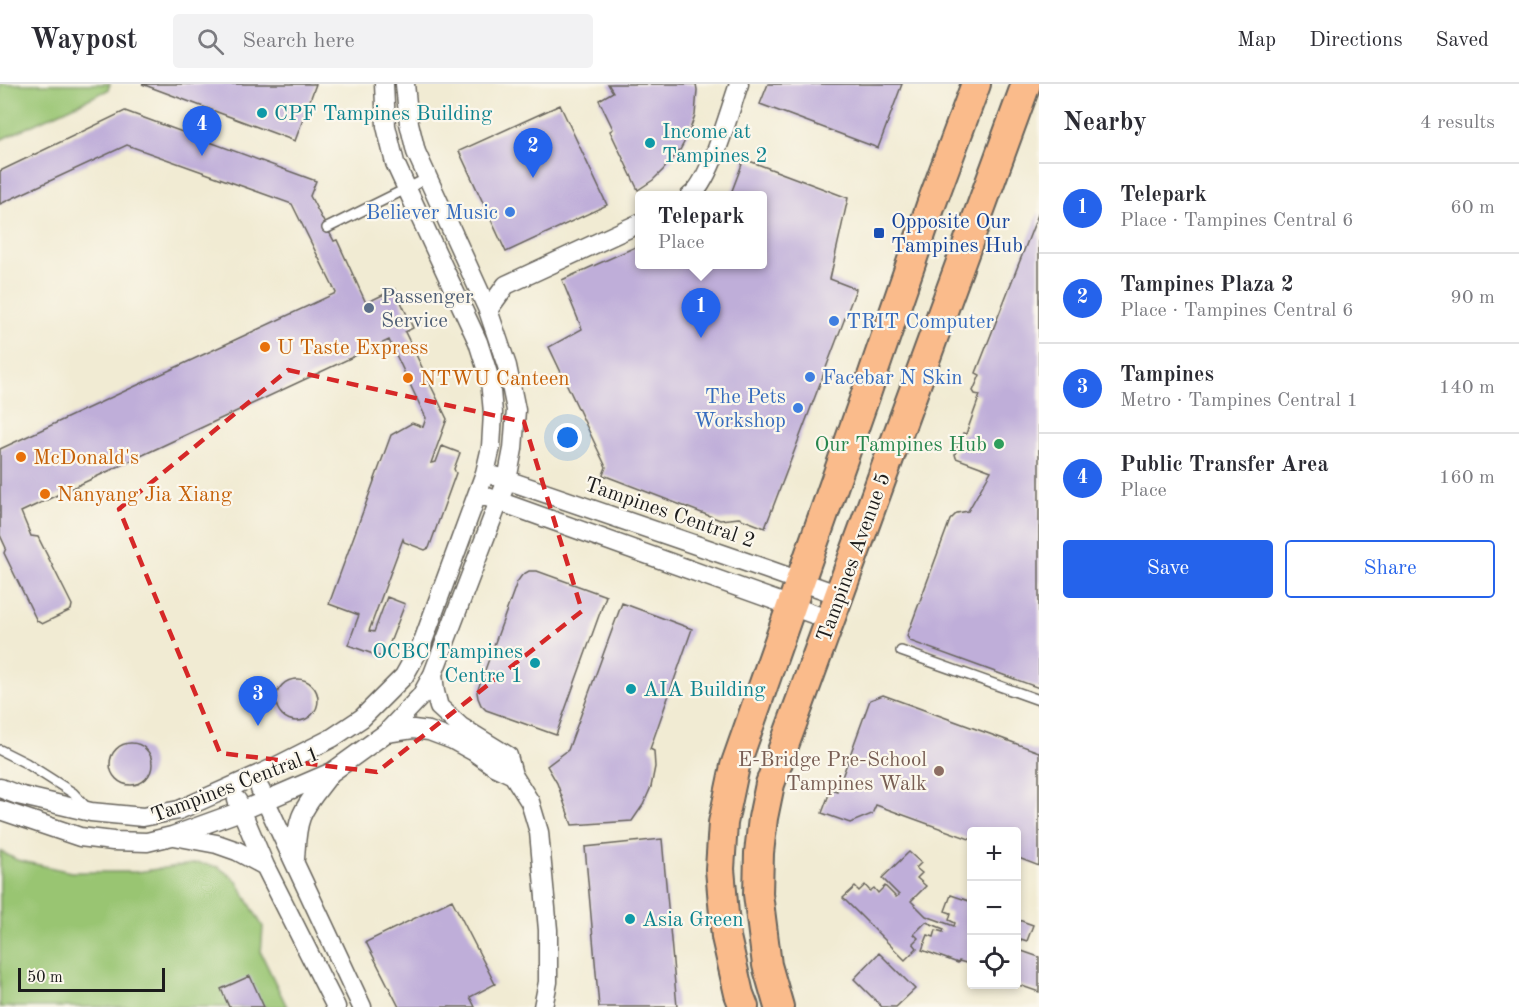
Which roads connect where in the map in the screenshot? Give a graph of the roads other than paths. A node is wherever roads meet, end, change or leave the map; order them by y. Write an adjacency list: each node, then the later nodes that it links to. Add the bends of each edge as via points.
1 (384, 84): 7 (street, Tampines Central 1, via 386,126 395,163)
2 (405, 84): 6 (street, Tampines Central 1, via 416,152)
3 (739, 84): 8 (street, via 711,166)
4 (976, 84): 18 (main road, Tampines Avenue 5)
5 (1026, 84): 19 (main road, Tampines Avenue 5)
6 (428, 178): 7 (lane); 9 (street, Tampines Central 1)
7 (407, 188): 11 (street, Tampines Central 1); 12 (lane)
8 (698, 191)
9 (445, 216): 11 (lane); 13 (street, Tampines Central 1)
10 (635, 224): 13 (street, via 506,285)
11 (424, 226): 14 (street, Tampines Central 1, via 478,342 490,380 493,413)
12 (327, 228)
13 (488, 310): 15 (street, Tampines Central 1, via 507,366 516,410)
14 (485, 472): 15 (street, Tampines Central 2); 16 (street, Tampines Central 1)
15 (507, 480): 17 (street, Tampines Central 1); 18 (street, Tampines Central 2)
16 (477, 494): 17 (street, Tampines Central 2); 27 (street, Tampines Central 1, via 423,644 404,676 362,718 332,738)
17 (499, 501): 18 (street, Tampines Central 2); 21 (street, Tampines Central 1)
18 (796, 594): 19 (street, Tampines Central 2); 19 (street, Tampines Central 2); 40 (main road, Tampines Avenue 5, via 735,766 723,823 720,869 726,937)
19 (835, 608): 41 (main road, Tampines Avenue 5, via 770,784 763,818 758,894 767,965)
20 (901, 651): 22 (lane)
21 (433, 674): 23 (street, Tampines Central 1, via 421,696); 26 (street, via 439,707 461,727 508,756)
22 (1039, 700)
23 (386, 733): 25 (street, Tampines Central 1); 26 (street, via 429,731 453,740)
24 (0, 750): 33 (lane, via 74,793)
25 (332, 772): 30 (street, Tampines Central 1); 35 (street, via 301,817)
26 (513, 775): 39 (street, via 530,802 539,832 548,930 548,982)
27 (255, 776): 28 (street, Tampines Central 1); 30 (street)
28 (231, 787): 32 (street); 33 (street, Tampines Central 1, via 179,810 143,818)
29 (0, 788): 33 (street, Tampines Central 1)
30 (265, 800): 32 (street, Tampines Central 1); 35 (street)
31 (0, 810): 34 (street, Tampines Central 1, via 80,837 147,842)
32 (241, 811): 34 (street, Tampines Central 1); 36 (street)
33 (91, 812)
34 (172, 836): 36 (street, via 217,844)
35 (294, 860): 38 (street)
36 (265, 866): 37 (street)
37 (336, 1007)
38 (362, 1007)
39 (543, 1007)
40 (744, 1007)
41 (779, 1007)

